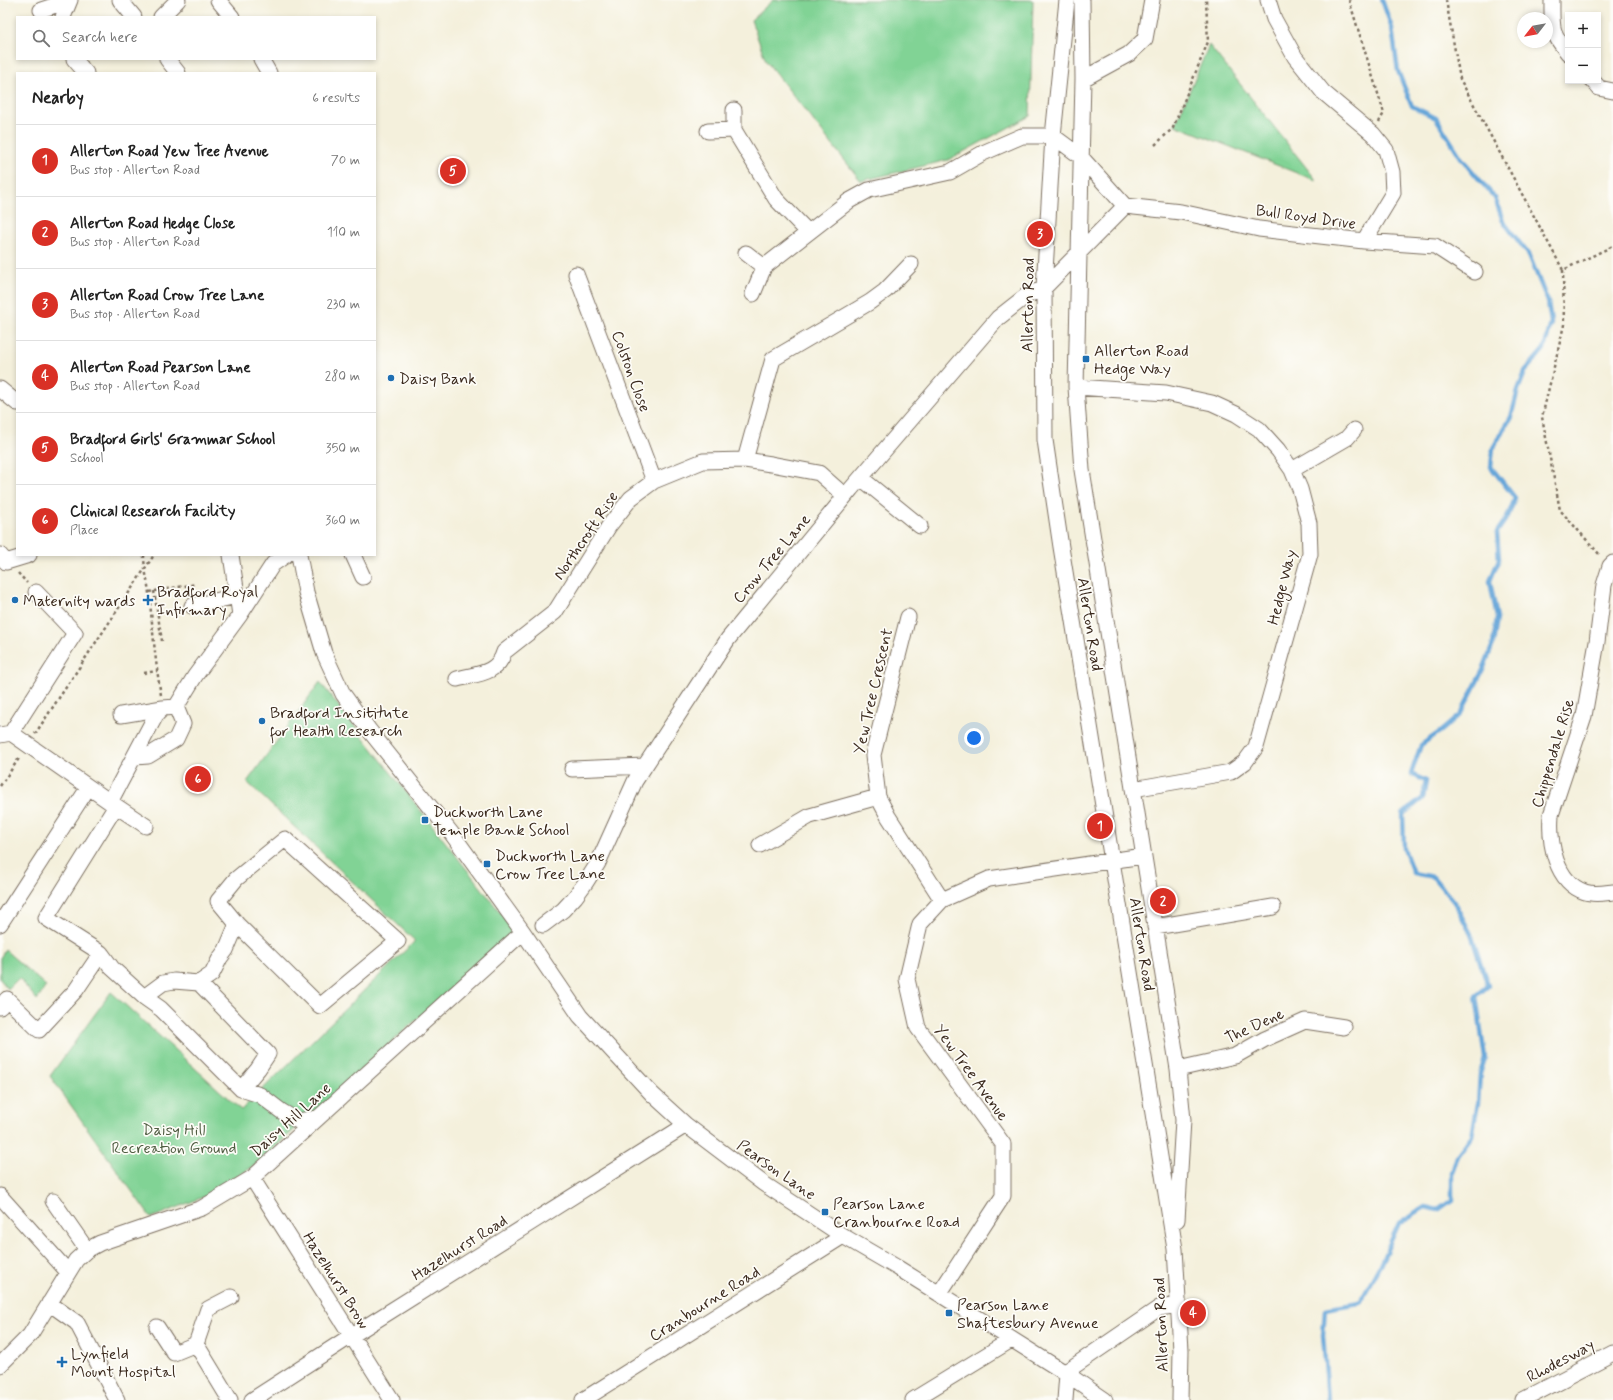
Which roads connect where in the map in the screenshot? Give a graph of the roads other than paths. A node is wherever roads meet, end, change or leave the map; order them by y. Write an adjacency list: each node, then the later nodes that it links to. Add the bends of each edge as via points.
1 (65, 0): 11 (street)
2 (70, 0): 12 (street)
3 (120, 0): 13 (street)
4 (178, 0): 14 (street)
5 (218, 0): 15 (street)
6 (1067, 0): 29 (street, Allerton Road)
7 (1082, 0): 23 (street, Allerton Road)
8 (1152, 0): 23 (street, via 1145,38 1129,54)
9 (1268, 0): 33 (street, via 1274,19 1295,57 1322,92 1373,134 1386,150 1392,172 1393,193)
10 (1552, 0): 16 (street, via 1553,31)
11 (40, 9)
12 (63, 16)
13 (133, 16)
14 (162, 16)
15 (231, 16)
16 (1565, 50)
17 (75, 60): 20 (street)
18 (168, 60): 21 (street)
19 (262, 60): 22 (street)
20 (85, 72)
21 (177, 72)
22 (268, 72)
23 (1083, 79): 30 (street, Allerton Road)
24 (1596, 84): 25 (street, via 1599,88)
25 (1613, 91)
26 (734, 110): 27 (street)
27 (734, 130): 28 (street); 32 (street, via 776,198)
28 (708, 131)
29 (1053, 136): 30 (street); 32 (street, via 1022,136 983,153 950,172 869,190 848,201); 40 (street, Allerton Road)
30 (1080, 156): 31 (street); 35 (street, Allerton Road)
31 (1125, 206): 33 (street, Bull Royd Drive, via 1181,212 1259,229); 35 (street)
32 (808, 232): 37 (street)
33 (1364, 242): 38 (street, Bull Royd Drive, via 1435,246)
34 (746, 253): 37 (street)
35 (1078, 254): 40 (street, Crow Tree Lane); 42 (street, Allerton Road)
36 (911, 264): 46 (street, via 885,291 870,302 774,358)
37 (764, 267): 41 (street)
38 (1475, 272)
39 (576, 274): 49 (street, Colston Close)
40 (1044, 288): 48 (street, Crow Tree Lane, via 1026,296 998,318); 79 (street, Allerton Road, via 1045,440)
41 (753, 294)
42 (1076, 387): 47 (street, Hedge Way, via 1166,393 1212,403 1259,429); 73 (street, Allerton Road, via 1082,470)
43 (0, 389): 44 (street)
44 (16, 402)
45 (1354, 430): 47 (street, via 1347,438)
46 (745, 460): 49 (street, Northcroft Rise, via 703,461); 50 (street, Northcroft Rise, via 819,473)
47 (1292, 470): 73 (street, Hedge Way, via 1309,523 1310,554 1256,747 1245,762 1231,772)
48 (861, 478): 50 (street, Crow Tree Lane); 51 (street)
49 (654, 480): 65 (street, Northcroft Rise, via 631,498 609,526 555,612 504,652 501,661 489,671)
50 (846, 496): 70 (street, Crow Tree Lane, via 728,639)
51 (920, 526)
52 (20, 556): 57 (street)
53 (231, 556): 61 (street)
54 (284, 556): 63 (street, via 272,564)
55 (299, 556): 87 (street, Pearson Lane, via 306,592 324,653 343,694 452,834)
56 (354, 556): 59 (street)
57 (3, 558)
58 (1611, 565): 80 (street, Chippendale Rise, via 1604,585 1584,716 1551,815 1550,831 1557,864 1572,884 1596,894)
59 (364, 577)
60 (36, 592): 68 (street, via 76,633)
61 (238, 596): 62 (street); 63 (street)
62 (192, 606)
63 (240, 615): 66 (street)
64 (908, 616): 74 (street, Yew Tree Crescent, via 873,755)
65 (457, 679)
66 (169, 708): 67 (street); 69 (street, via 156,715); 69 (street, via 183,724 176,739 148,756)
67 (121, 715)
68 (6, 734): 72 (street, via 28,746)
69 (135, 757): 75 (street)
70 (645, 766): 71 (street); 85 (street, Crow Tree Lane, via 635,781 598,863 586,882 563,910)
71 (572, 768)
72 (88, 788): 75 (street); 83 (street)
73 (1133, 789): 78 (street, Allerton Road)
74 (878, 797): 77 (street, via 810,816); 81 (street, Yew Tree Crescent)
75 (113, 804): 76 (street); 88 (street, via 46,918)
76 (146, 826)
77 (760, 845)
78 (1143, 856): 79 (street, Yew Tree Avenue); 86 (street, Allerton Road)
79 (1112, 861): 81 (street, Yew Tree Avenue, via 989,879); 101 (street, Allerton Road)
80 (1613, 892)
81 (942, 900): 104 (street, Yew Tree Avenue, via 920,924 907,979 918,1028 1003,1144 1003,1196)
82 (1273, 907): 86 (street)
83 (0, 924)
84 (237, 924): 84 (street, via 218,901 236,879 285,839 398,941 320,1006); 89 (street, via 212,974)
85 (543, 926)
86 (1156, 927): 93 (street, Allerton Road)
87 (523, 932): 95 (street, Daisy Hill Lane); 96 (street, Pearson Lane, via 580,1016 652,1094)
88 (100, 953): 90 (street, via 112,968); 91 (street, via 76,990 39,1030 7,1000)
89 (199, 983): 90 (street, via 163,983); 94 (street, via 268,1054)
90 (144, 997): 94 (street, via 161,1009)
91 (0, 1007)
92 (1344, 1027): 93 (street, The Dene, via 1305,1022 1265,1039 1235,1056)
93 (1178, 1069): 101 (street, Allerton Road, via 1182,1120)
94 (241, 1089): 95 (street, via 260,1095 298,1121)
95 (318, 1118): 97 (street, Daisy Hill Lane)
96 (686, 1125): 100 (street, Pearson Lane, via 764,1184); 109 (street, Hazelhurst Road)
97 (252, 1178): 102 (street, Daisy Hill Lane, via 202,1208 100,1243); 109 (street, Hazelhurst Brow)
98 (0, 1196): 103 (street)
99 (53, 1201): 102 (street)
100 (843, 1236): 104 (street, Pearson Lane); 119 (street, Cranbourne Road)
101 (1176, 1249): 107 (street, Allerton Road)
102 (87, 1250): 103 (street, Daisy Hill Lane)
103 (68, 1272): 106 (street, Daisy Hill Lane)
104 (939, 1294): 110 (street, Pearson Lane)
105 (231, 1297): 111 (street, via 208,1308)
106 (49, 1303): 113 (street, Daisy Hill Lane, via 30,1335); 115 (street, via 77,1323)
107 (1179, 1305): 114 (street, via 1159,1308); 123 (street, Allerton Road)
108 (157, 1327): 111 (street, via 174,1353)
109 (351, 1336): 117 (street, Hazelhurst Road); 118 (street, Hazelhurst Brow)
110 (1011, 1340): 114 (street, Pearson Lane); 120 (street)
111 (196, 1344): 116 (street)
112 (1613, 1353): 124 (street, Rhodesway)
113 (0, 1365)
114 (1065, 1373): 121 (street); 122 (street, Pearson Lane)
115 (116, 1400)
116 (230, 1400)
117 (252, 1400)
118 (392, 1400)
119 (583, 1400)
120 (913, 1400)
121 (1065, 1400)
122 (1104, 1400)
123 (1180, 1400)
124 (1523, 1400)

